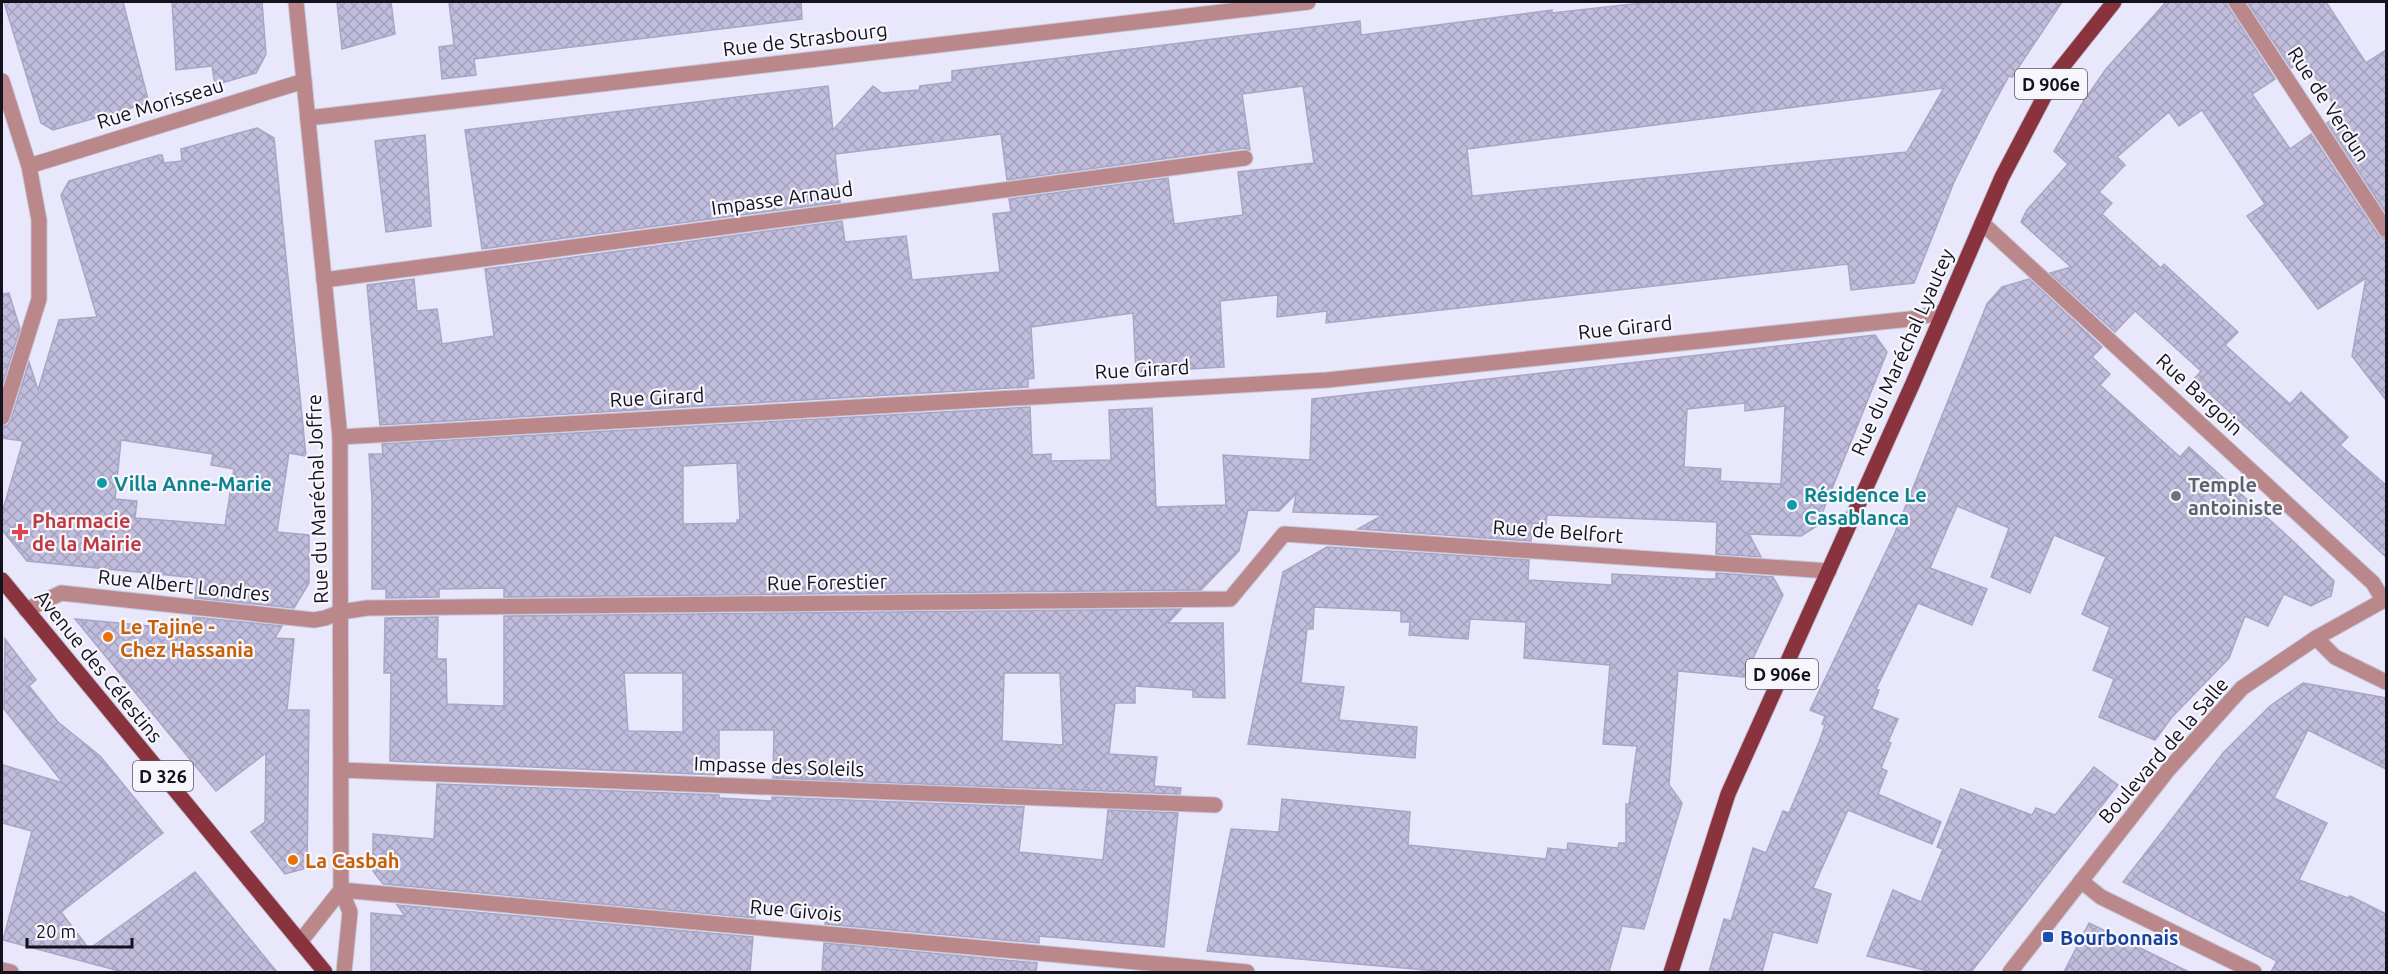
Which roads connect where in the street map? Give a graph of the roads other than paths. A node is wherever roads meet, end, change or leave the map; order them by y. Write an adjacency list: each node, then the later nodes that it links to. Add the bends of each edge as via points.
1 (296, 2): 6 (street, Rue du Maréchal Joffre)
2 (1308, 2): 7 (street, Rue de Strasbourg)
3 (2114, 2): 10 (main road, Rue du Maréchal Lyautey / D 906e, via 2055,76)
4 (2236, 2): 11 (street, Rue de Verdun)
5 (2, 81): 9 (street)
6 (304, 81): 7 (street, Rue du Maréchal Joffre); 9 (street, Rue Morisseau)
7 (308, 118): 12 (street, Rue du Maréchal Joffre)
8 (1245, 158): 12 (street, Impasse Arnaud)
9 (29, 166): 14 (street, via 39,220 39,298)
10 (1982, 223): 13 (main road, Rue du Maréchal Lyautey / D 906e); 19 (street, Rue Bargoin, via 2373,583)
11 (2386, 230)
12 (324, 280): 15 (street, Rue du Maréchal Joffre)
13 (1943, 312): 15 (street, Rue Girard, via 1910,319 1327,380); 17 (main road, Rue du Maréchal Lyautey / D 906e)
14 (2, 417)
15 (340, 437): 21 (street, Rue du Maréchal Joffre)
16 (1284, 534): 17 (street, Rue de Belfort); 21 (street, Rue Forestier, via 1230,599 366,608)
17 (1829, 571): 34 (main road, Rue du Maréchal Lyautey / D 906e, via 1728,794)
18 (2, 580): 20 (main road, Avenue des Célestins / D 326)
19 (2385, 599): 22 (street, Boulevard de la Salle)
20 (26, 610): 21 (street, Rue Albert Londres, via 61,593 314,620); 28 (main road, Avenue des Célestins / D 326)
21 (341, 612): 24 (street, Rue du Maréchal Joffre)
22 (2316, 638): 23 (street, via 2335,657); 26 (street, Boulevard de la Salle, via 2242,688 2169,770)
23 (2386, 682)
24 (341, 770): 25 (street, Impasse des Soleils); 27 (street, Rue du Maréchal Joffre)
25 (1215, 805)
26 (2081, 881): 35 (street, Boulevard de la Salle); 36 (street, via 2101,897)
27 (341, 890): 28 (street); 32 (street, Rue du Maréchal Joffre, via 350,912); 33 (street, Rue Givois)
28 (300, 942): 31 (main road, Avenue des Célestins / D 326)
29 (2, 970): 30 (street)
30 (11, 972)
31 (325, 972)
32 (344, 972)
33 (1247, 972)
34 (1671, 972)
35 (2010, 972)
36 (2254, 972)

